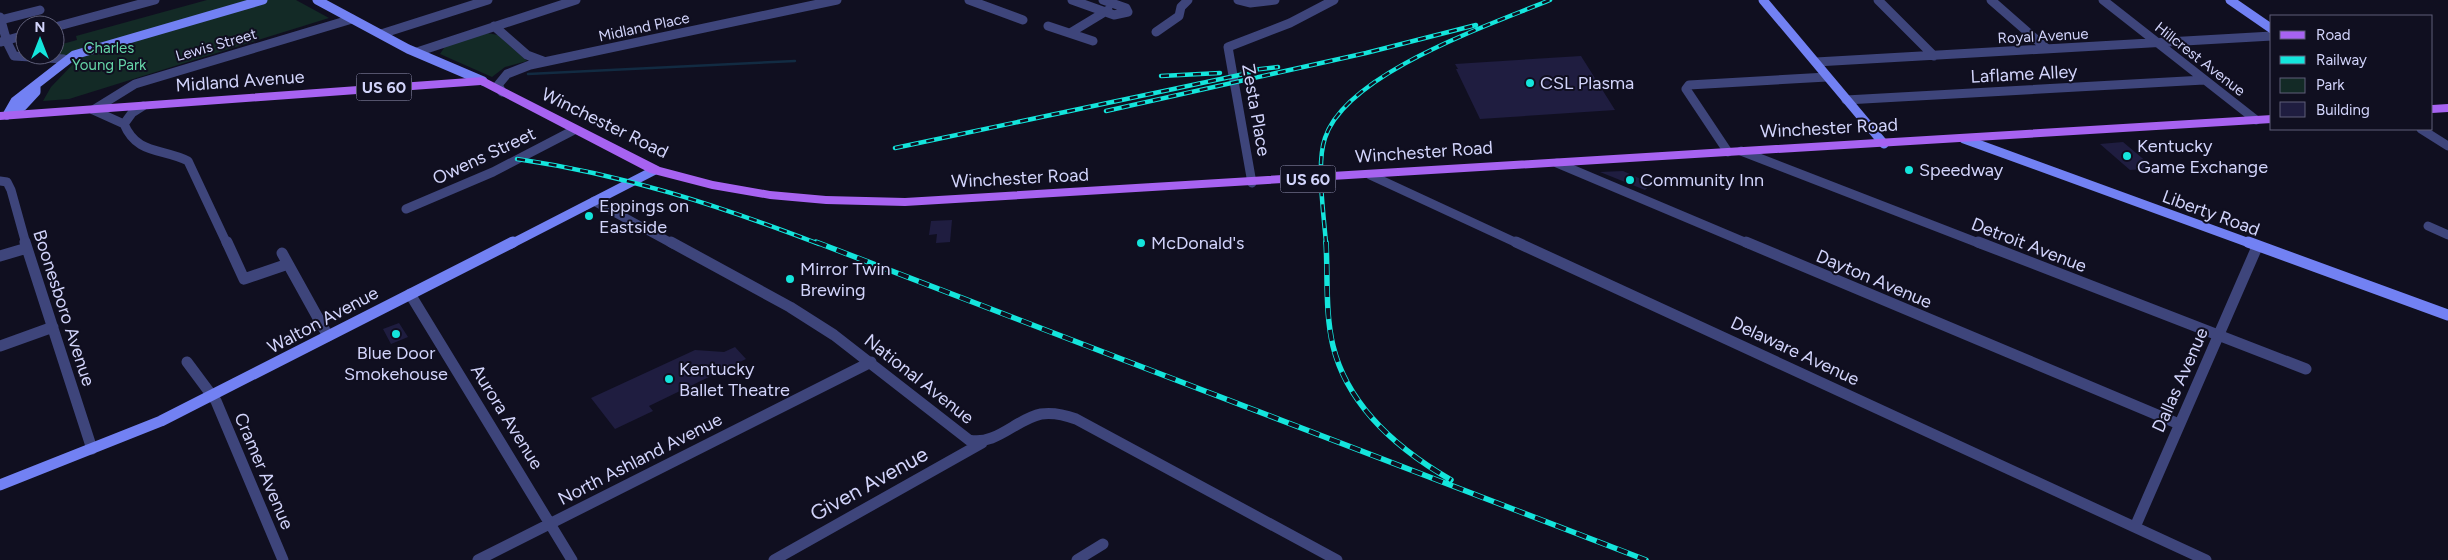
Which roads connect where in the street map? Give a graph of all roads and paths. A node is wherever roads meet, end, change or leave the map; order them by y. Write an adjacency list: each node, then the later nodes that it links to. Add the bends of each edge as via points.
1 (155, 0): 26 (street)
2 (263, 0): 41 (street)
3 (317, 0): 24 (street)
4 (488, 0): 19 (street)
5 (576, 0): 27 (street)
6 (837, 0): 42 (street, Midland Place)
7 (969, 0): 25 (street)
8 (1072, 0): 22 (street)
9 (1104, 0): 20 (street)
10 (1188, 0): 30 (street, via 1181,7 1179,16)
11 (1238, 0): 12 (street, via 1256,3)
12 (1275, 0)
13 (1334, 0): 68 (street, Zesta Place, via 1290,23 1230,45 1228,50)
14 (1764, 0): 43 (street)
15 (1878, 0): 40 (street)
16 (1991, 0): 37 (street)
17 (2103, 0): 36 (street, Hillcrest Avenue)
18 (2230, 0): 29 (street)
19 (470, 2): 32 (street)
20 (1120, 2): 22 (street); 22 (street, via 1128,12 1118,15)
21 (40, 10): 23 (street)
22 (1106, 12): 31 (street)
23 (0, 19): 34 (street)
24 (352, 19): 32 (street); 53 (street, Lewis Street, via 135,84)
25 (1023, 20)
26 (65, 24)
27 (494, 26): 38 (street); 42 (street, via 527,55)
28 (1048, 26): 31 (street)
29 (2270, 28)
30 (1156, 32)
31 (1070, 33): 35 (street)
32 (381, 34): 38 (street)
33 (2270, 36): 36 (street, Royal Avenue)
34 (3, 41): 39 (street)
35 (1093, 41)
36 (2157, 43): 37 (street, Royal Avenue); 46 (street, Hillcrest Avenue)
37 (2047, 49): 40 (street, Royal Avenue)
38 (417, 52): 47 (street)
39 (15, 56)
40 (1934, 56): 43 (street, Royal Avenue)
41 (65, 59)
42 (545, 62): 48 (street, Midland Place, via 509,73 499,81)
43 (1816, 62): 45 (street)
44 (58, 65): 54 (street, via 36,86 36,92 23,106)
45 (1827, 77): 49 (street); 63 (street, via 1692,84 1686,89)
46 (2204, 80): 49 (street, Laflame Alley); 56 (street, Hillcrest Avenue)
47 (483, 81): 48 (main road, Winchester Road / US 60); 50 (main road, Midland Avenue / US 60)
48 (502, 92): 58 (main road, Winchester Road / US 60)
49 (1846, 100): 61 (street)
50 (143, 106): 53 (main road, Midland Avenue / US 60); 57 (street)
51 (2448, 108): 52 (main road)
52 (2433, 109)
53 (93, 110): 54 (main road, Midland Avenue / US 60); 57 (street)
54 (3, 116)
55 (2270, 119): 56 (main road, Winchester Road / US 60)
56 (2256, 120): 60 (main road, Winchester Road / US 60)
57 (124, 124): 77 (street, via 134,144 188,160 244,279)
58 (574, 130): 65 (main road, Winchester Road / US 60); 70 (street, Owens Street, via 493,172)
59 (2423, 130): 62 (street)
60 (1964, 139): 61 (main road, Winchester Road / US 60); 73 (street, Liberty Road)
61 (1884, 144): 63 (main road, Winchester Road / US 60)
62 (2448, 146)
63 (1735, 152): 64 (main road, Winchester Road / US 60); 81 (street, Detroit Avenue)
64 (1556, 163): 66 (main road, Winchester Road / US 60); 88 (street, Dayton Avenue)
65 (655, 170): 68 (main road, Winchester Road / US 60, via 712,185 770,195 866,202 955,201); 69 (street, Walton Avenue)
66 (1370, 175): 68 (main road, Winchester Road / US 60); 93 (street, Delaware Avenue)
67 (1, 181): 74 (street, Boonesboro Avenue, via 7,182 11,190)
68 (1252, 182)
69 (594, 201): 78 (street, Walton Avenue); 85 (street, National Avenue, via 795,310)
70 (406, 209)
71 (2428, 226): 72 (street)
72 (2448, 235)
73 (2257, 247): 79 (street, Liberty Road); 81 (street, Dallas Avenue)
74 (27, 248): 76 (street); 80 (street, Boonesboro Avenue)
75 (282, 253): 77 (street)
76 (0, 256)
77 (288, 264): 82 (street)
78 (410, 294): 82 (street, Walton Avenue); 92 (street, Aurora Avenue)
79 (2448, 315)
80 (53, 327): 83 (street); 90 (street, Boonesboro Avenue)
81 (2218, 335): 86 (street, Detroit Avenue); 88 (street, Dallas Avenue)
82 (328, 336): 87 (street, Walton Avenue)
83 (0, 346)
84 (186, 362): 87 (street, Cramer Avenue)
85 (871, 362): 89 (street, National Avenue, via 965,438); 92 (street, North Ashland Avenue)
86 (2306, 369)
87 (213, 396): 90 (street, Walton Avenue); 95 (street, Cramer Avenue)
88 (2179, 424): 93 (street, Dallas Avenue)
89 (983, 443): 98 (street, Given Avenue); 100 (street, National Avenue, via 1036,415 1060,414 1076,419)
90 (92, 449): 91 (street, Walton Avenue)
91 (0, 486)
92 (551, 524): 96 (street, North Ashland Avenue); 97 (street, Aurora Avenue)
93 (2135, 527): 101 (street, Delaware Avenue)
94 (1103, 544): 99 (street)
95 (283, 560)
96 (478, 560)
97 (572, 560)
98 (774, 560)
99 (1077, 560)
100 (1337, 560)
101 (2206, 560)

